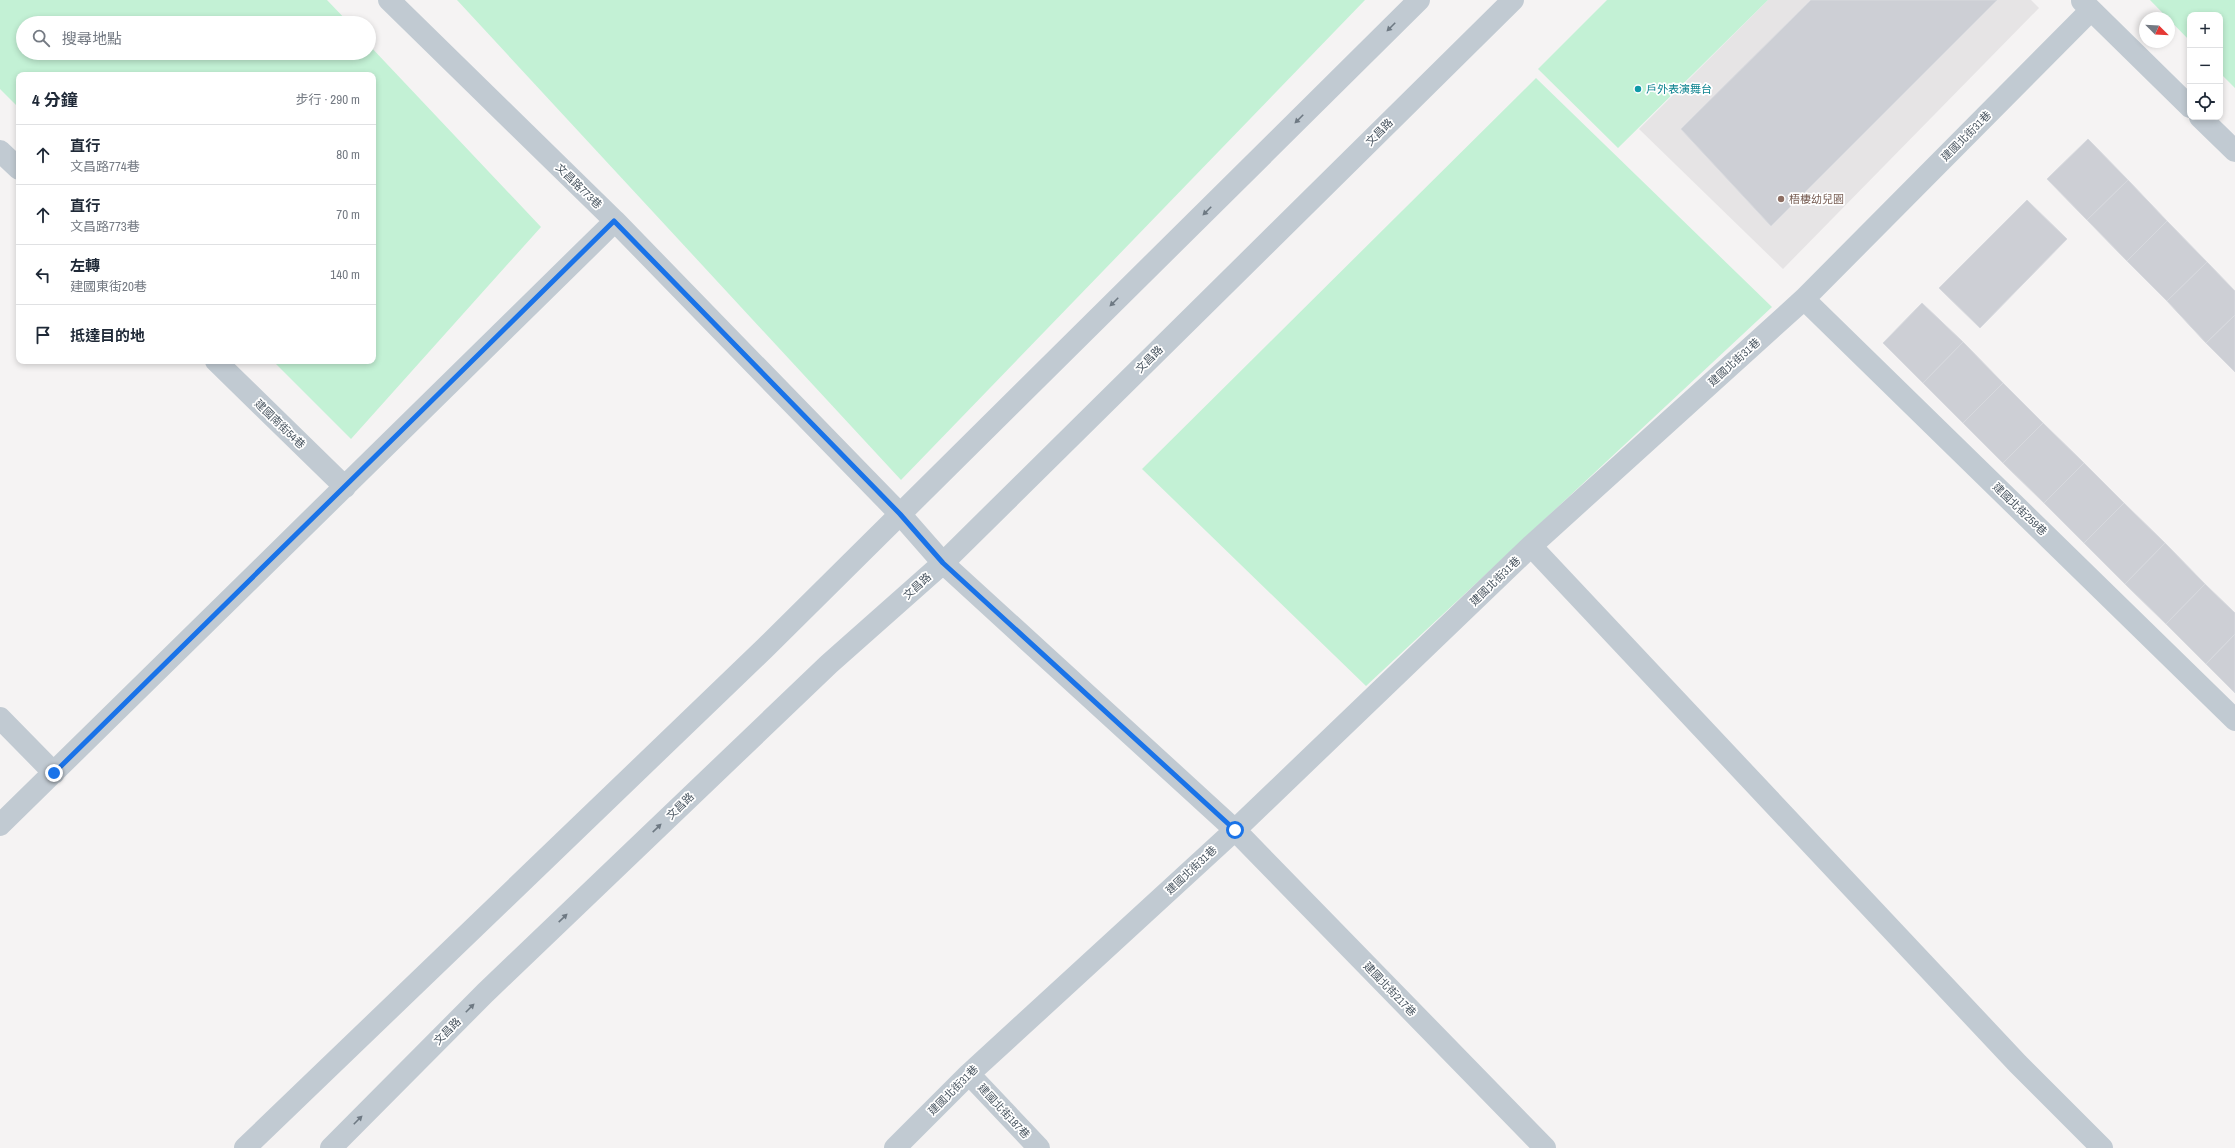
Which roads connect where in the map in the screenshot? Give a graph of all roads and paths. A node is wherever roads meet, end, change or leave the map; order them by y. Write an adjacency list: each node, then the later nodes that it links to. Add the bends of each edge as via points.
1 (389, 0): 10 (street, 文昌路773巷)
2 (1419, 0): 14 (street, one-way to 14)
3 (1513, 0): 16 (street, 文昌路)
4 (2086, 5): 5 (street); 11 (street, 建國北街31巷)
5 (2187, 104)
6 (2203, 120): 8 (street)
7 (0, 151): 9 (street)
8 (2235, 151)
9 (16, 166)
10 (614, 221): 13 (street); 14 (street, 文昌路773巷)
11 (1804, 299): 15 (street, 建國北街31巷); 18 (street, 建國北街259巷)
12 (219, 364): 13 (street, 建國南街54巷)
13 (345, 487): 19 (street)
14 (900, 514): 16 (street, 文昌路773巷); 23 (street, via 765,648)
15 (1531, 546): 21 (street, 建國北街31巷); 28 (street, via 2018,1064)
16 (943, 563): 21 (street, 建國北街217巷); 24 (street, 文昌路, one-way to 16, via 491,987 829,664)
17 (0, 718): 19 (street)
18 (2235, 720)
19 (54, 773): 20 (street)
20 (0, 825)
21 (1235, 830): 22 (street, 建國北街31巷); 27 (street, 建國北街217巷)
22 (969, 1074): 25 (street, 建國北街31巷); 26 (street, 建國北街187巷)
23 (245, 1148)
24 (331, 1148)
25 (895, 1148)
26 (1039, 1148)
27 (1545, 1148)
28 (2102, 1148)

